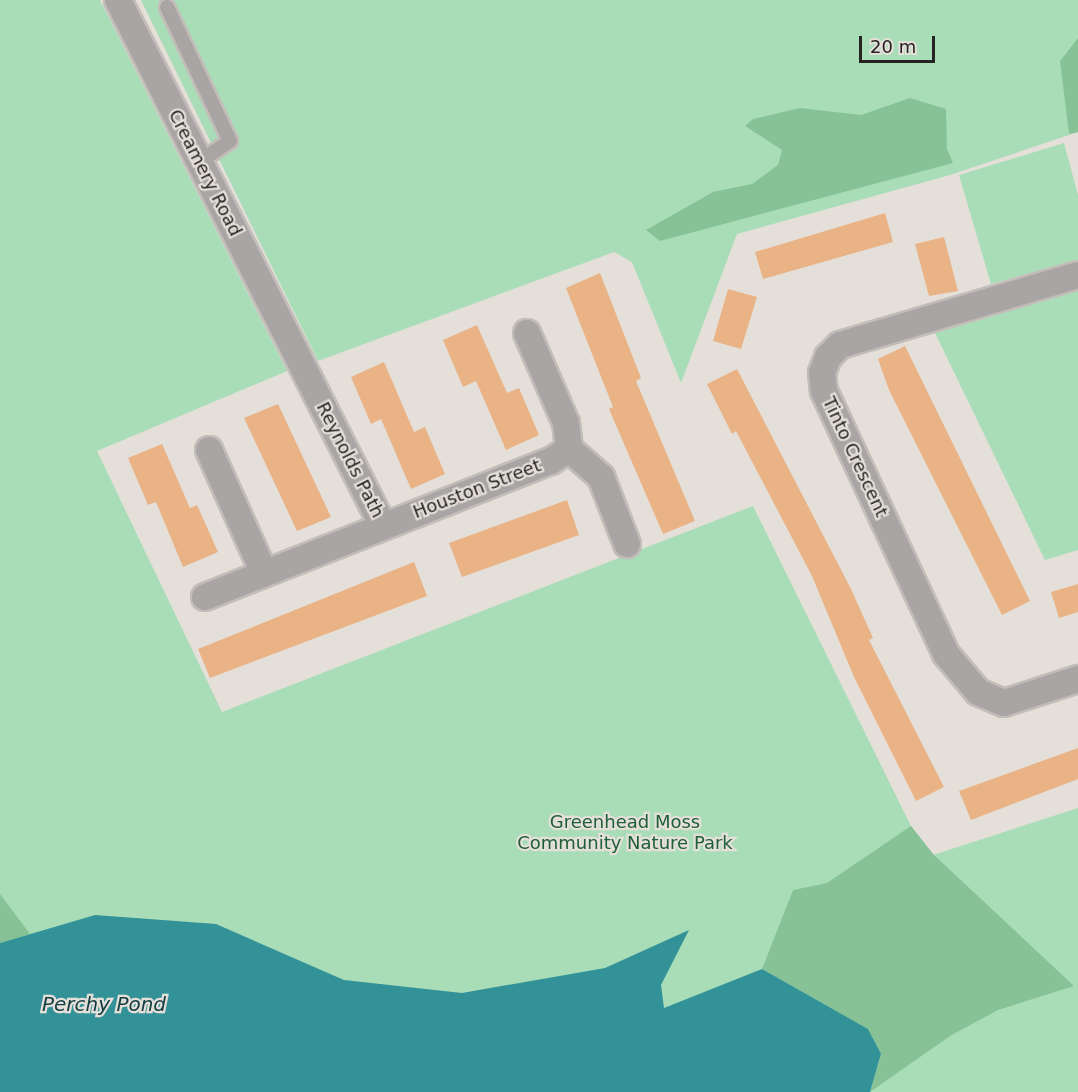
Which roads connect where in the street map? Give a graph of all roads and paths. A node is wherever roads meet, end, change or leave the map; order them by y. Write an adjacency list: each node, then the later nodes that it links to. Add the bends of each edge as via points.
1 (118, 0): 3 (street, Creamery Road)
2 (167, 7): 3 (lane, via 230,141)
3 (199, 162): 6 (street, Creamery Road)
4 (1078, 275): 13 (street, Tinto Crescent, via 840,345 828,357 822,373 824,391 946,654 978,692 1004,703)
5 (527, 333): 7 (street, via 566,423)
6 (292, 345): 9 (street, Reynolds Path)
7 (569, 449): 9 (street, Houston Street, via 551,461); 10 (street, via 601,477)
8 (209, 450): 11 (street)
9 (382, 524): 11 (street, Reynolds Path)
10 (627, 544)
11 (264, 573): 12 (street, Reynolds Path)
12 (205, 597)
13 (1078, 679)

